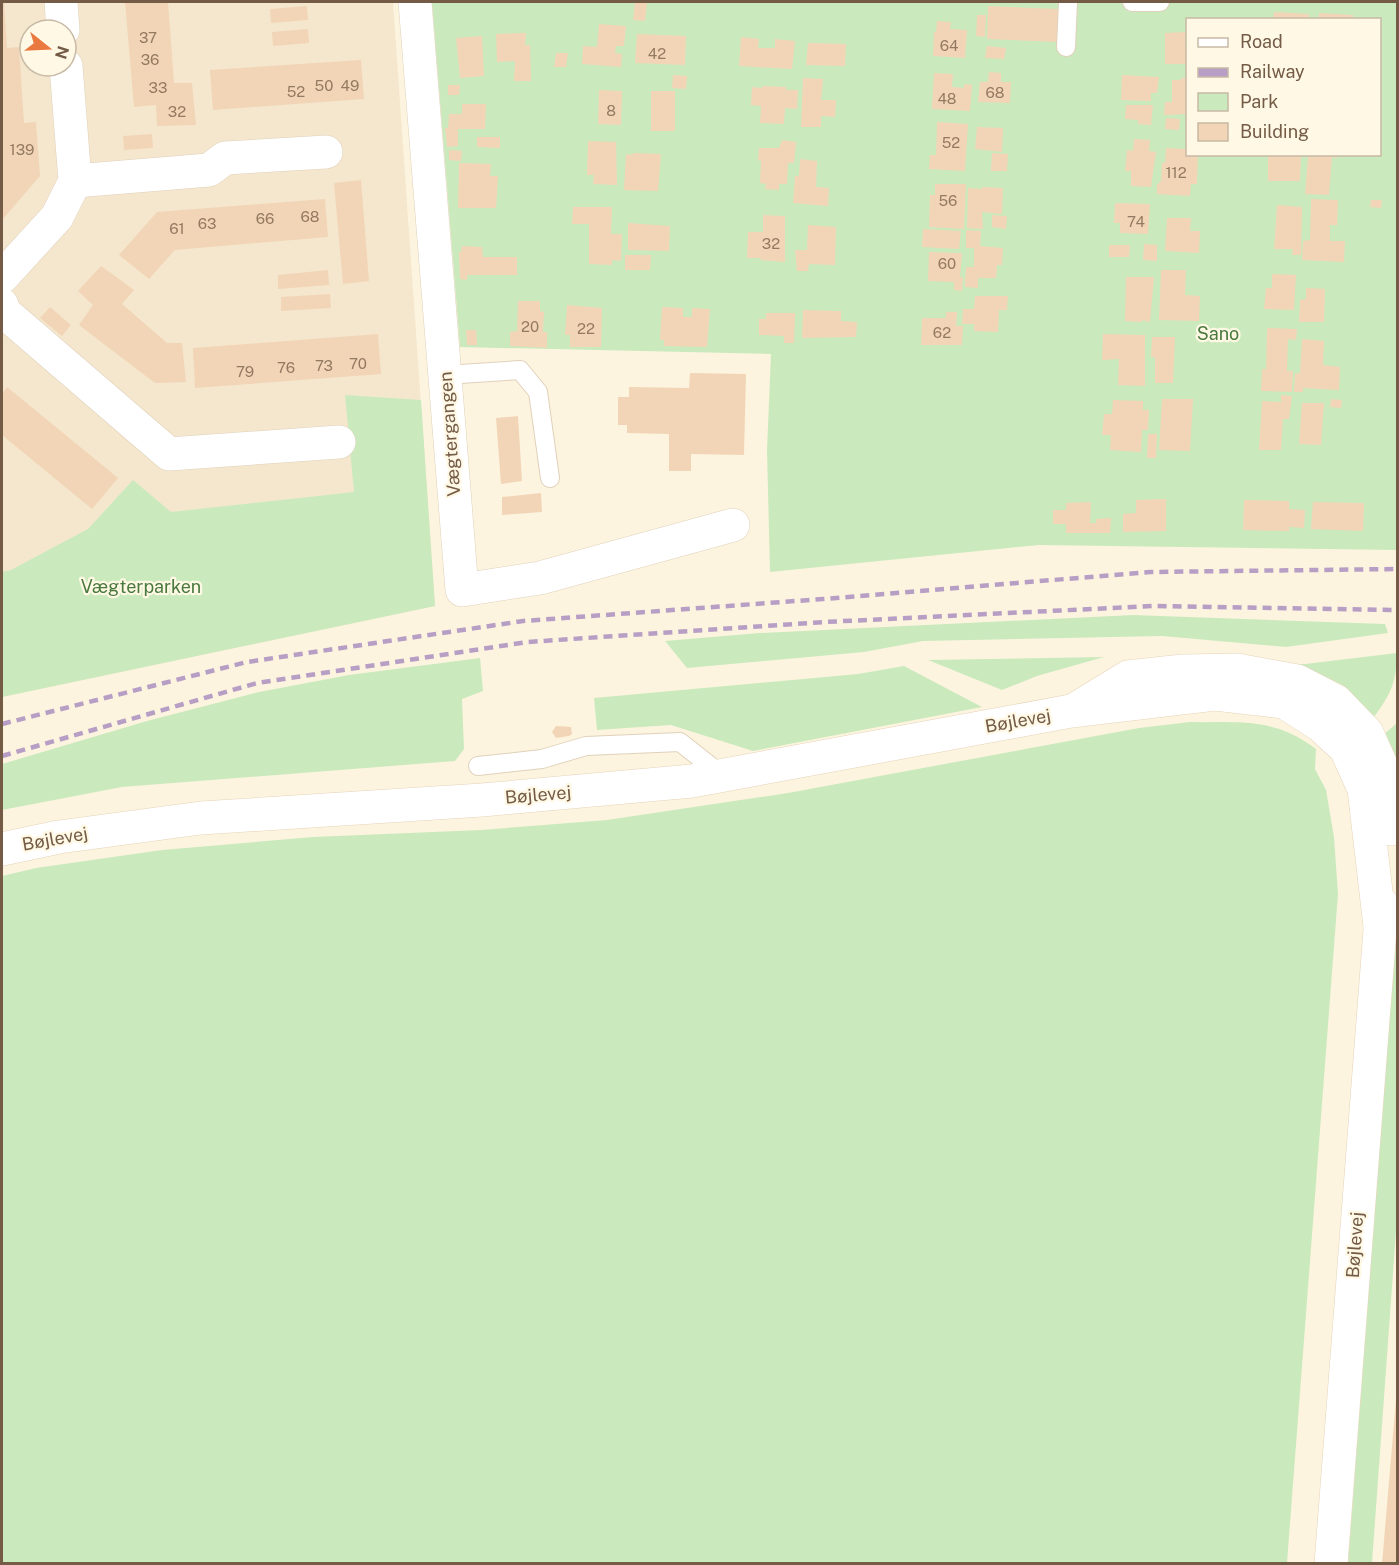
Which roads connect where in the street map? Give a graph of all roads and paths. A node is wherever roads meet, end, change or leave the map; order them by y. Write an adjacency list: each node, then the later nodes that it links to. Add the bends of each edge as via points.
1 (61, 2): 6 (street)
2 (416, 2): 13 (street, Vægtergangen)
3 (1068, 2): 7 (lane)
4 (1132, 2): 5 (lane)
5 (1160, 2)
6 (62, 18)
7 (1066, 47)
8 (67, 78): 10 (street)
9 (326, 152): 10 (street, via 225,158 209,170)
10 (75, 181): 11 (street, via 57,216)
11 (2, 277)
12 (2, 305): 14 (street, via 4,312 169,454)
13 (445, 375): 15 (lane, via 520,370 538,392); 16 (street, Vægtergangen, via 462,590 540,578)
14 (339, 442)
15 (550, 478)
16 (733, 525)
17 (478, 766): 18 (lane, via 542,759 586,746 680,742)
18 (723, 776): 19 (street, Bøjlevej, via 482,800 201,818 59,837); 20 (street, Bøjlevej, via 1071,711 1128,677 1183,671 1237,670 1297,681 1336,701 1367,733 1386,776 1392,832 1380,926)
19 (2, 849)
20 (1331, 1563)

